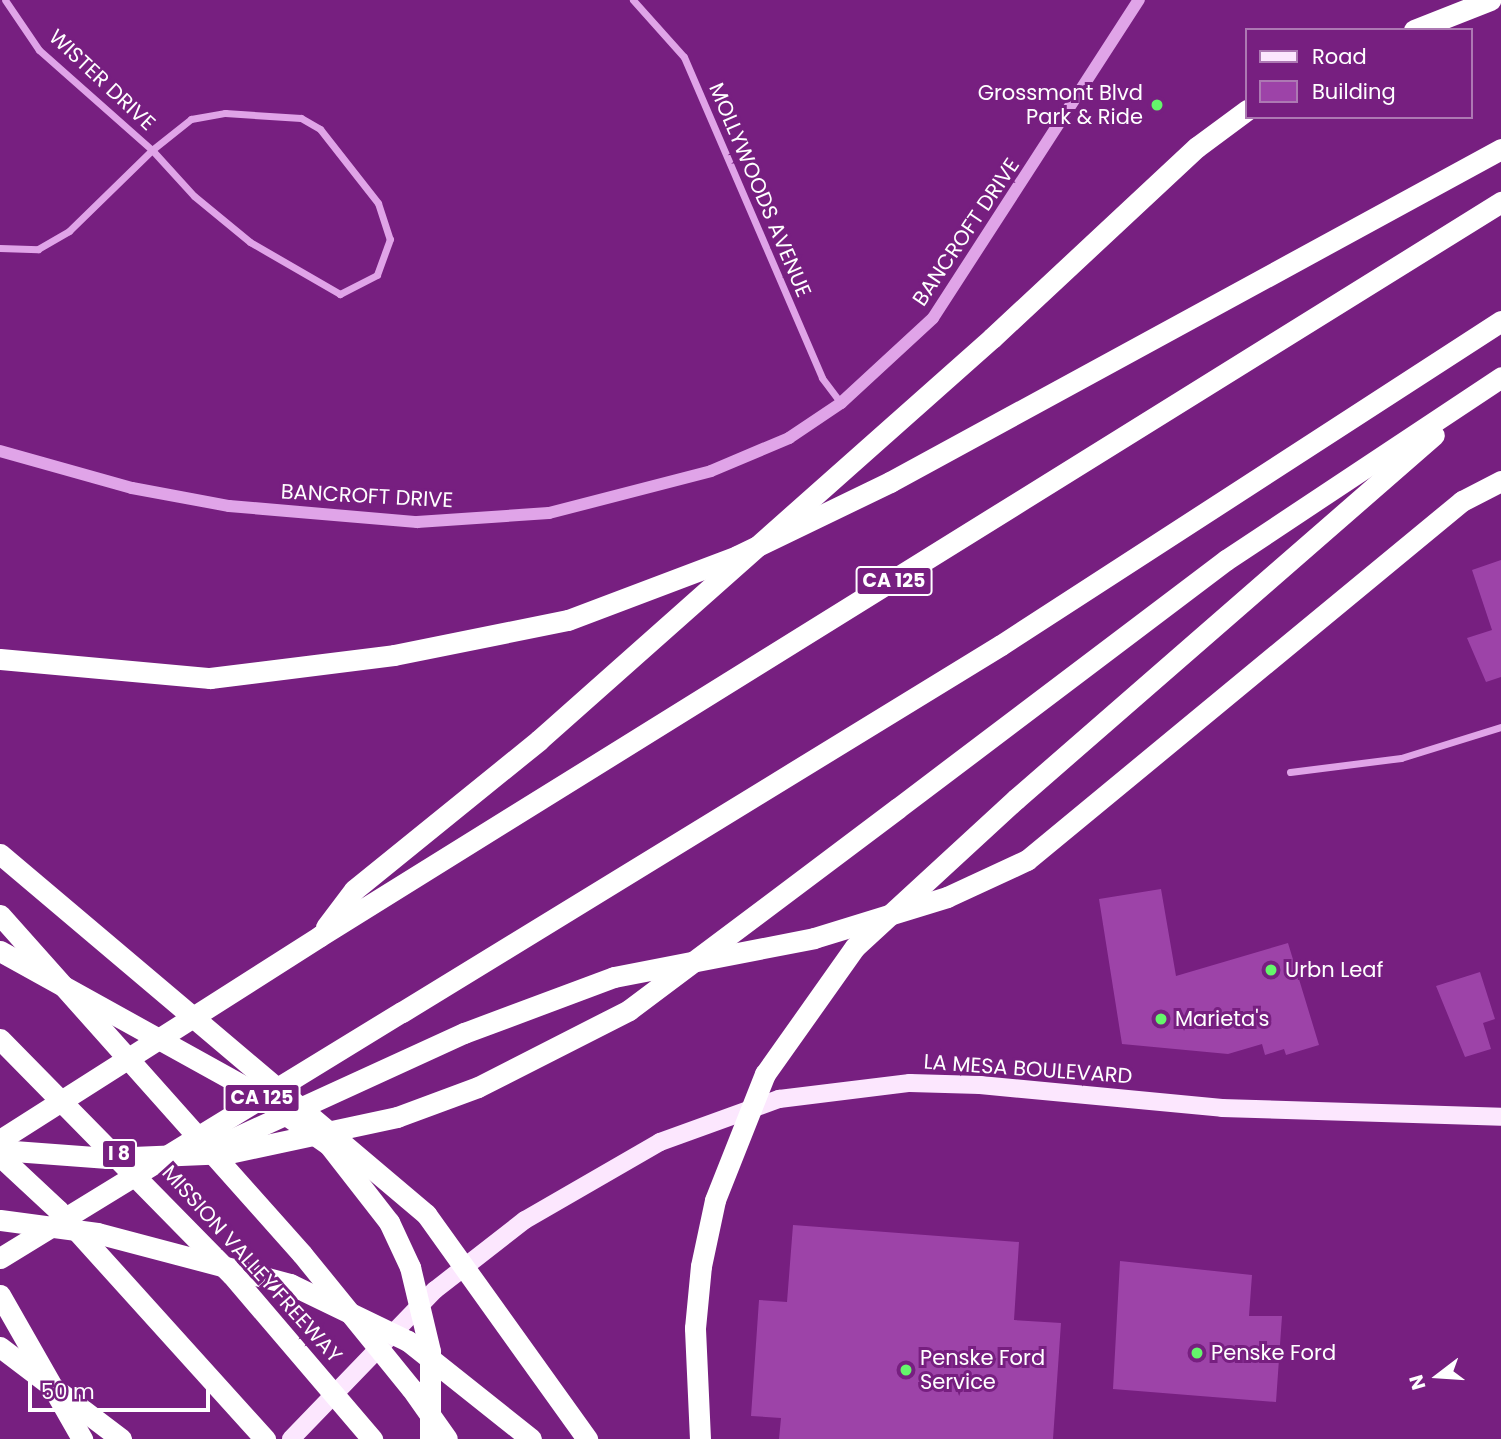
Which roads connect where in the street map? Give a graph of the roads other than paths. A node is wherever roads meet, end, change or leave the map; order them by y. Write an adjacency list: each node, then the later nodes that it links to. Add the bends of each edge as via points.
1 (5, 0): 8 (street, WISTER DRIVE, via 38,50)
2 (633, 0): 13 (street, MOLLYWOODS AVENUE, via 684,57 822,378)
3 (1139, 0): 13 (street, BANCROFT DRIVE, via 933,318)
4 (1490, 0): 5 (highway)
5 (1419, 28)
6 (1246, 111): 21 (highway, bridge, via 1197,147 992,338 540,740 354,890)
7 (1501, 149): 16 (highway, via 890,482 737,556 568,620 394,655 210,678)
8 (152, 150): 8 (street, WISTER DRIVE, via 250,242 340,294 367,284 384,263 388,226 378,203 320,129 301,118 225,113 191,119); 10 (street, via 69,231 38,249)
9 (1501, 202): 21 (highway, CA 125)
10 (0, 248)
11 (1501, 321): 29 (highway, CA 125, bridge, via 1002,645)
12 (1499, 378): 28 (highway, bridge, via 1226,560 629,1010 478,1087 397,1117 229,1153 108,1158); 44 (highway, bridge, via 1016,799 855,947 765,1073 723,1177 701,1266 695,1328)
13 (841, 403): 14 (street, BANCROFT DRIVE, via 789,438 711,471 549,513 475,521 350,519 229,506 132,488)
14 (0, 451)
15 (1501, 481): 29 (highway, bridge, via 1462,501 1027,860 934,901 814,938 614,977 464,1032 263,1128)
16 (0, 659)
17 (1501, 727): 18 (street, via 1401,758)
18 (1290, 772)
19 (0, 854): 32 (highway, via 426,1214)
20 (0, 915): 41 (highway, bridge, via 302,1254)
21 (320, 936): 24 (highway, CA 125, bridge)
22 (0, 951): 40 (highway, bridge, via 249,1089 329,1145 389,1222 414,1280 430,1351)
23 (0, 1039): 39 (highway, MISSION VALLEY FREEWAY / I 8, bridge, via 232,1275)
24 (102, 1077): 26 (highway, bridge); 27 (highway, CA 125, bridge)
25 (1501, 1116): 32 (main road, LA MESA BOULEVARD, via 1222,1108 981,1085 838,1089 779,1099 660,1142 596,1175)
26 (0, 1122)
27 (0, 1140)
28 (0, 1153): 37 (highway, via 194,1356)
29 (121, 1184): 31 (highway, CA 125, bridge)
30 (0, 1220): 42 (highway, bridge, via 97,1233 290,1284 408,1341)
31 (0, 1258)
32 (463, 1265): 38 (main road, LA MESA BOULEVARD); 43 (highway)
33 (0, 1295): 35 (highway)
34 (0, 1347): 36 (highway, bridge)
35 (82, 1439)
36 (121, 1439)
37 (265, 1439)
38 (291, 1439)
39 (372, 1439)
40 (430, 1439)
41 (447, 1439)
42 (531, 1439)
43 (587, 1439)
44 (700, 1439)

